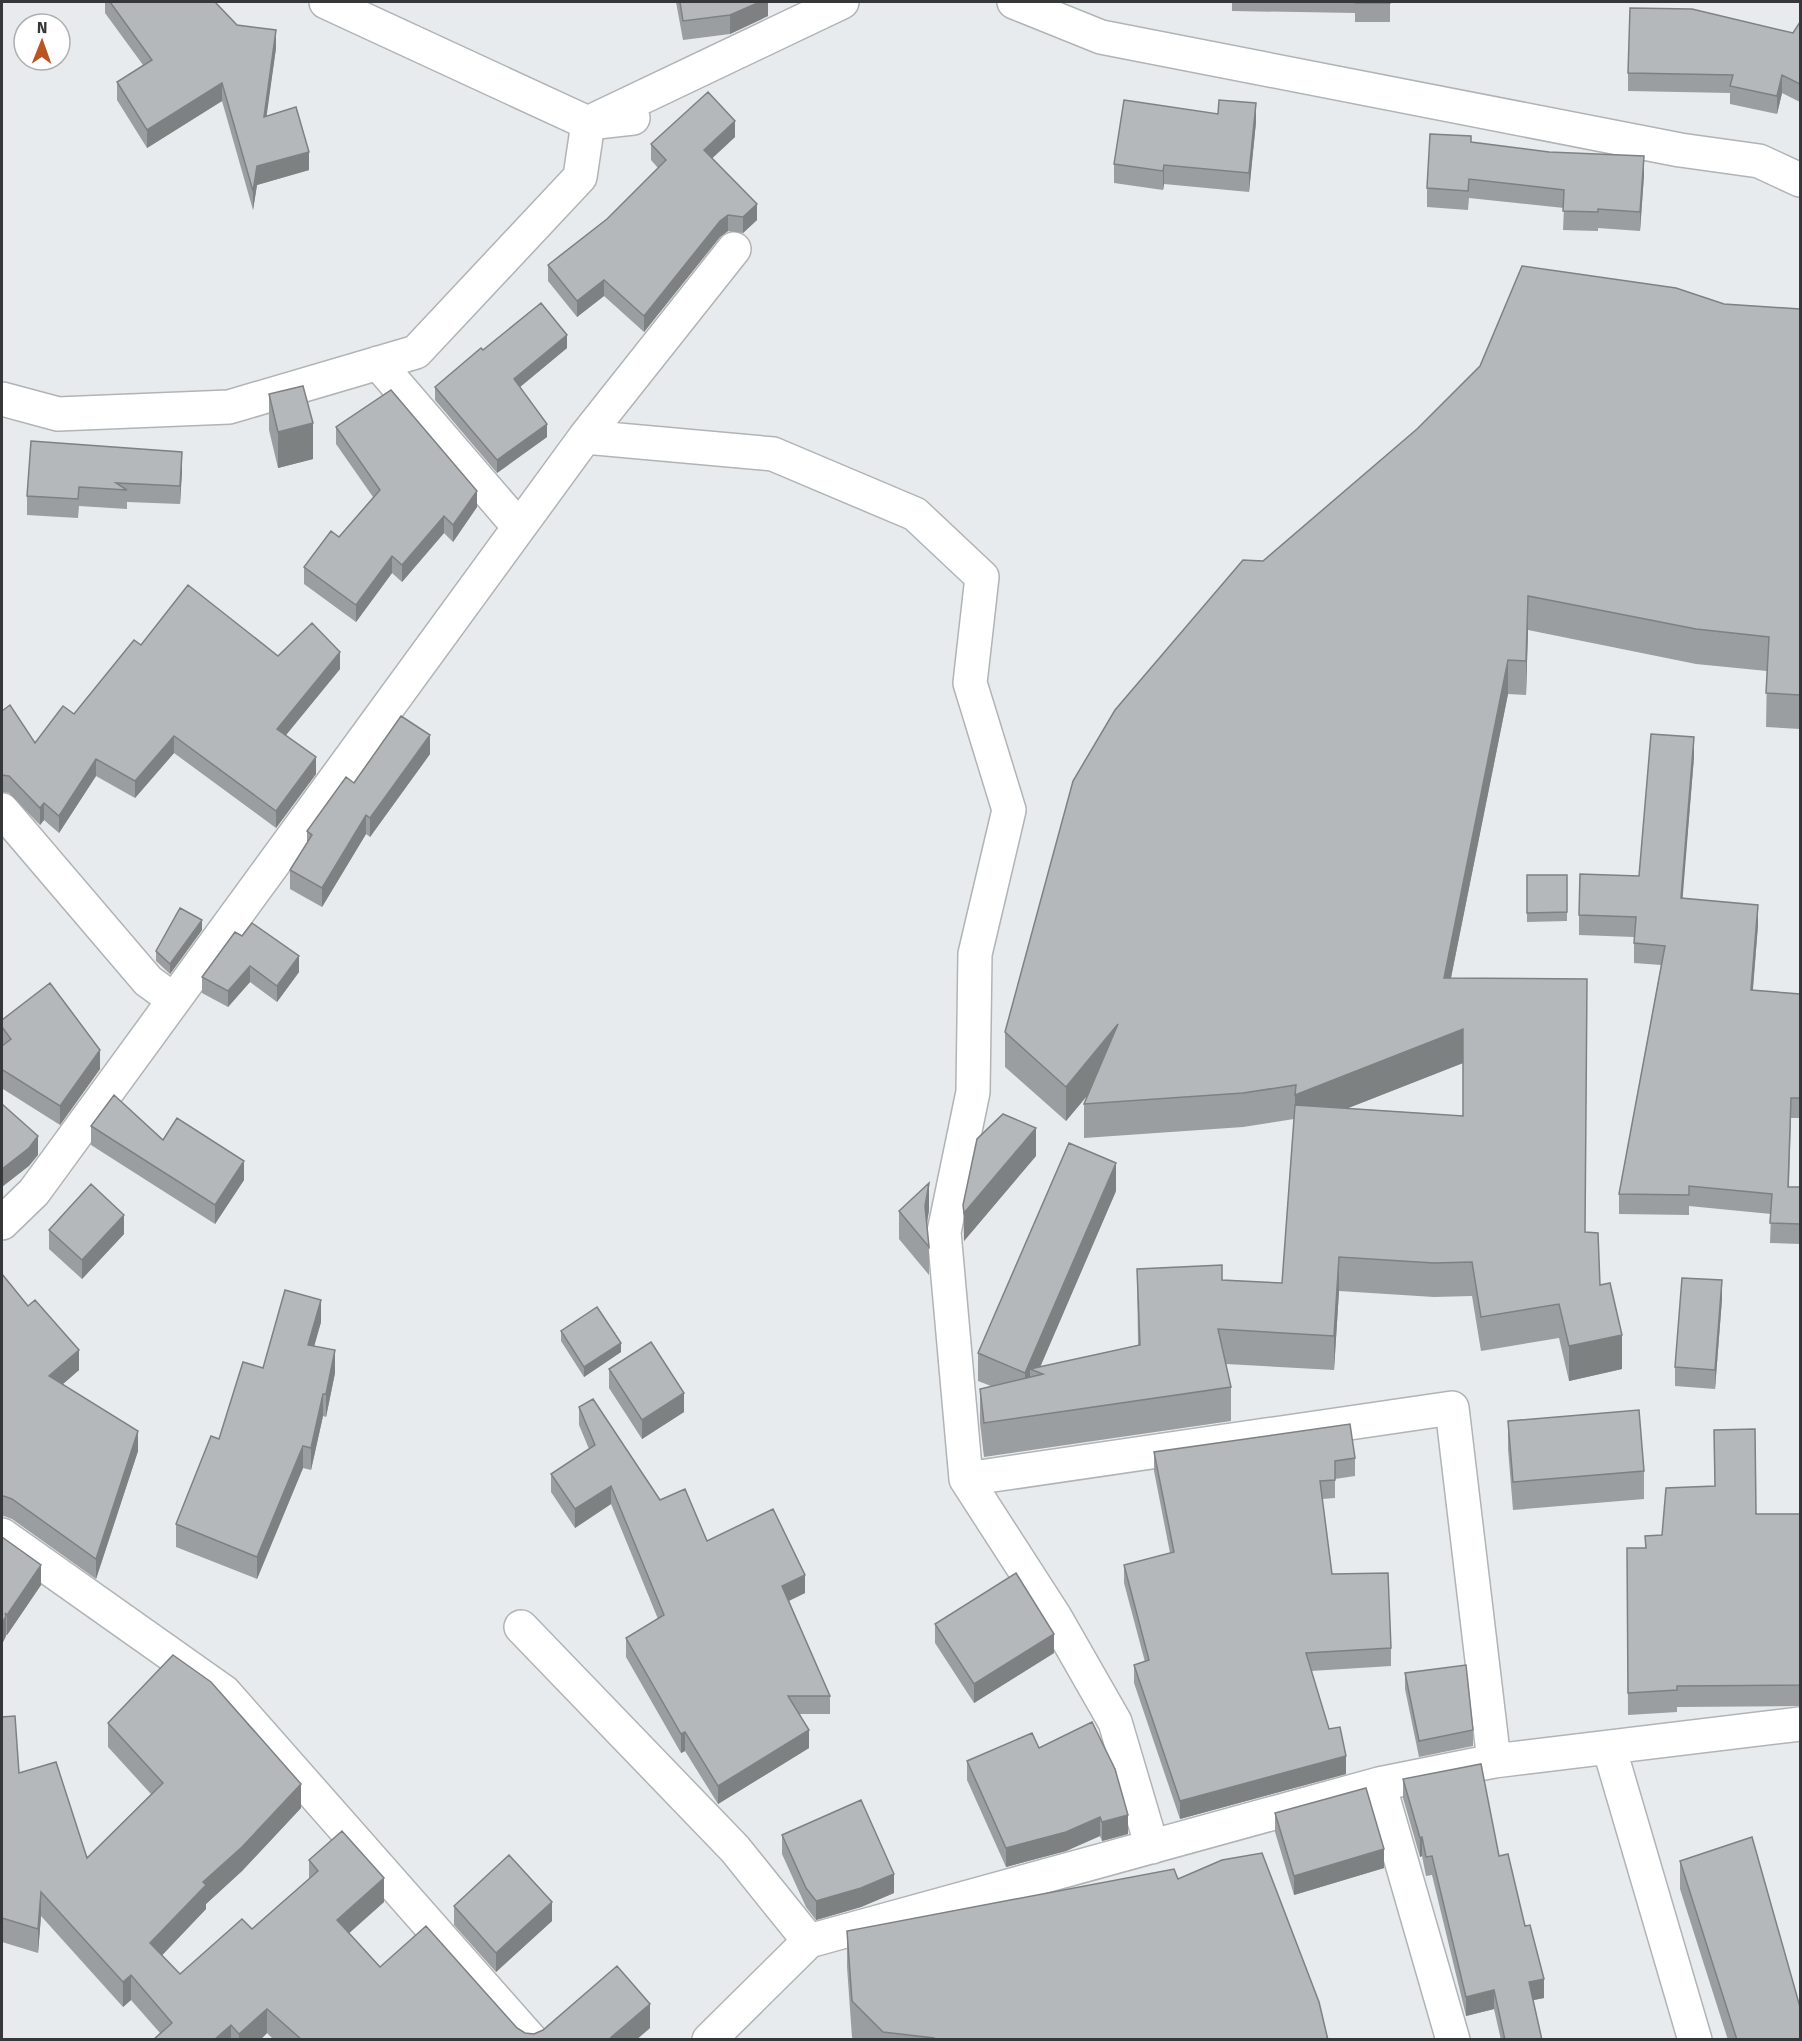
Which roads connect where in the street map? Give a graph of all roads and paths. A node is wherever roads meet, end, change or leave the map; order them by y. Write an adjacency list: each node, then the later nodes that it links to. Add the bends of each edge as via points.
1 (326, 2): 5 (street)
2 (842, 2): 5 (street)
3 (1014, 2): 6 (street, via 1101,37 1680,150 1759,161)
4 (633, 118): 5 (street)
5 (588, 123): 8 (street, via 580,177 416,352)
6 (1800, 180)
7 (734, 249): 10 (street)
8 (378, 363): 9 (street, via 230,407 58,414); 11 (street)
9 (2, 399)
10 (585, 437): 11 (street); 15 (street, via 773,454 915,514 982,577 970,682 1009,810 975,954 973,1092 944,1232)
11 (519, 527): 13 (street)
12 (2, 810): 13 (street, via 148,981)
13 (174, 1000): 14 (street, via 34,1192)
14 (2, 1223)
15 (966, 1479): 20 (street, via 1452,1408); 22 (street, via 1049,1608 1115,1722)
16 (2, 1535): 24 (street, via 224,1692)
17 (521, 1627): 23 (street, via 727,1841)
18 (1800, 1724): 19 (street)
19 (1609, 1747): 20 (street); 27 (street)
20 (1494, 1761): 21 (street)
21 (1380, 1784): 22 (street); 26 (street)
22 (1152, 1847): 23 (street)
23 (809, 1941): 25 (street)
24 (531, 2040)
25 (709, 2040)
26 (1453, 2040)
27 (1695, 2040)

